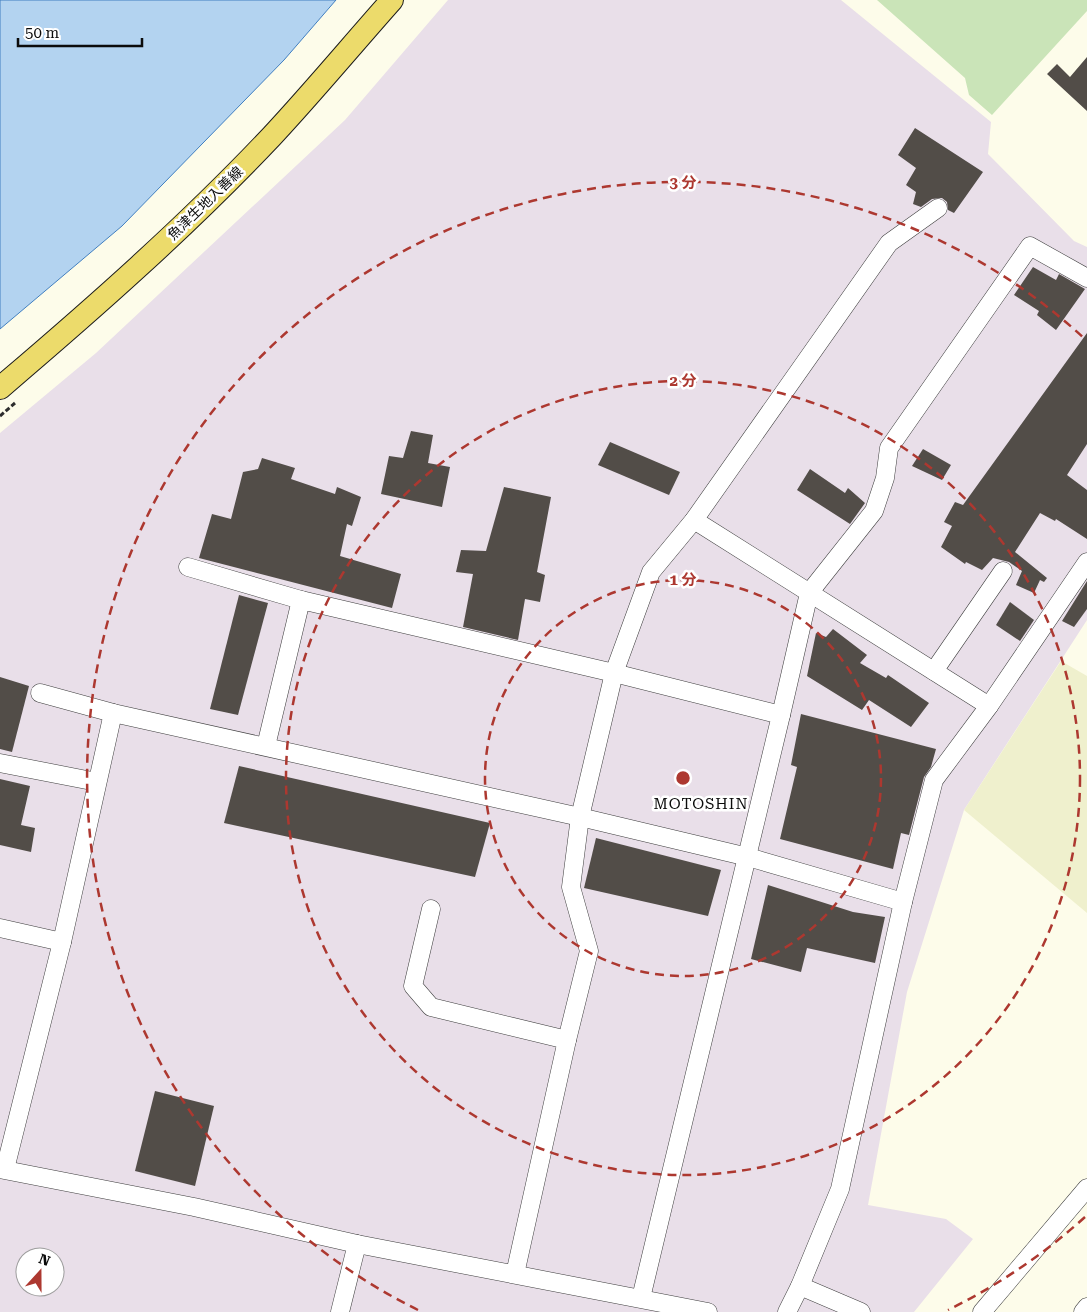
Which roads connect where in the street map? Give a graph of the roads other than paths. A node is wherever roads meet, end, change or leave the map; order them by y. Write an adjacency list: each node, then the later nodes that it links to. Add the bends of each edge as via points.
1 (392, 0): 4 (main road, 魚津生地入善線, via 272,136 205,204 92,309)
2 (938, 208): 5 (street, via 889,243)
3 (1087, 278): 9 (street, via 1030,246 889,448 885,478 874,511)
4 (0, 388)
5 (694, 520): 9 (street); 12 (street, via 651,572)
6 (1087, 562): 14 (street)
7 (188, 568): 10 (street)
8 (1003, 571): 11 (street)
9 (809, 593): 11 (street); 16 (street)
10 (301, 600): 12 (street); 17 (street)
11 (934, 671): 14 (street)
12 (614, 673): 16 (street); 20 (street)
13 (40, 693): 15 (street)
14 (989, 706): 22 (street, via 934,780)
15 (112, 713): 17 (street); 19 (street)
16 (781, 715): 21 (street)
17 (266, 746): 20 (street)
18 (0, 763): 19 (street)
19 (97, 782): 25 (street)
20 (580, 816): 21 (street); 26 (street, via 571,887 589,951)
21 (748, 857): 22 (street); 32 (street)
22 (903, 902): 31 (street, via 840,1189)
23 (431, 908): 26 (street, via 413,986 431,1007)
24 (0, 928): 25 (street)
25 (62, 942): 27 (street)
26 (567, 1040): 30 (street)
27 (2, 1169): 29 (street, via 194,1207)
28 (1084, 1198): 38 (street)
29 (357, 1244): 30 (street); 34 (street)
30 (516, 1274): 32 (street)
31 (800, 1286): 36 (street); 37 (street)
32 (641, 1298): 35 (street)
33 (1087, 1307): 39 (street)
34 (340, 1312)
35 (708, 1312)
36 (786, 1312)
37 (861, 1312)
38 (982, 1312)
39 (1083, 1312)

